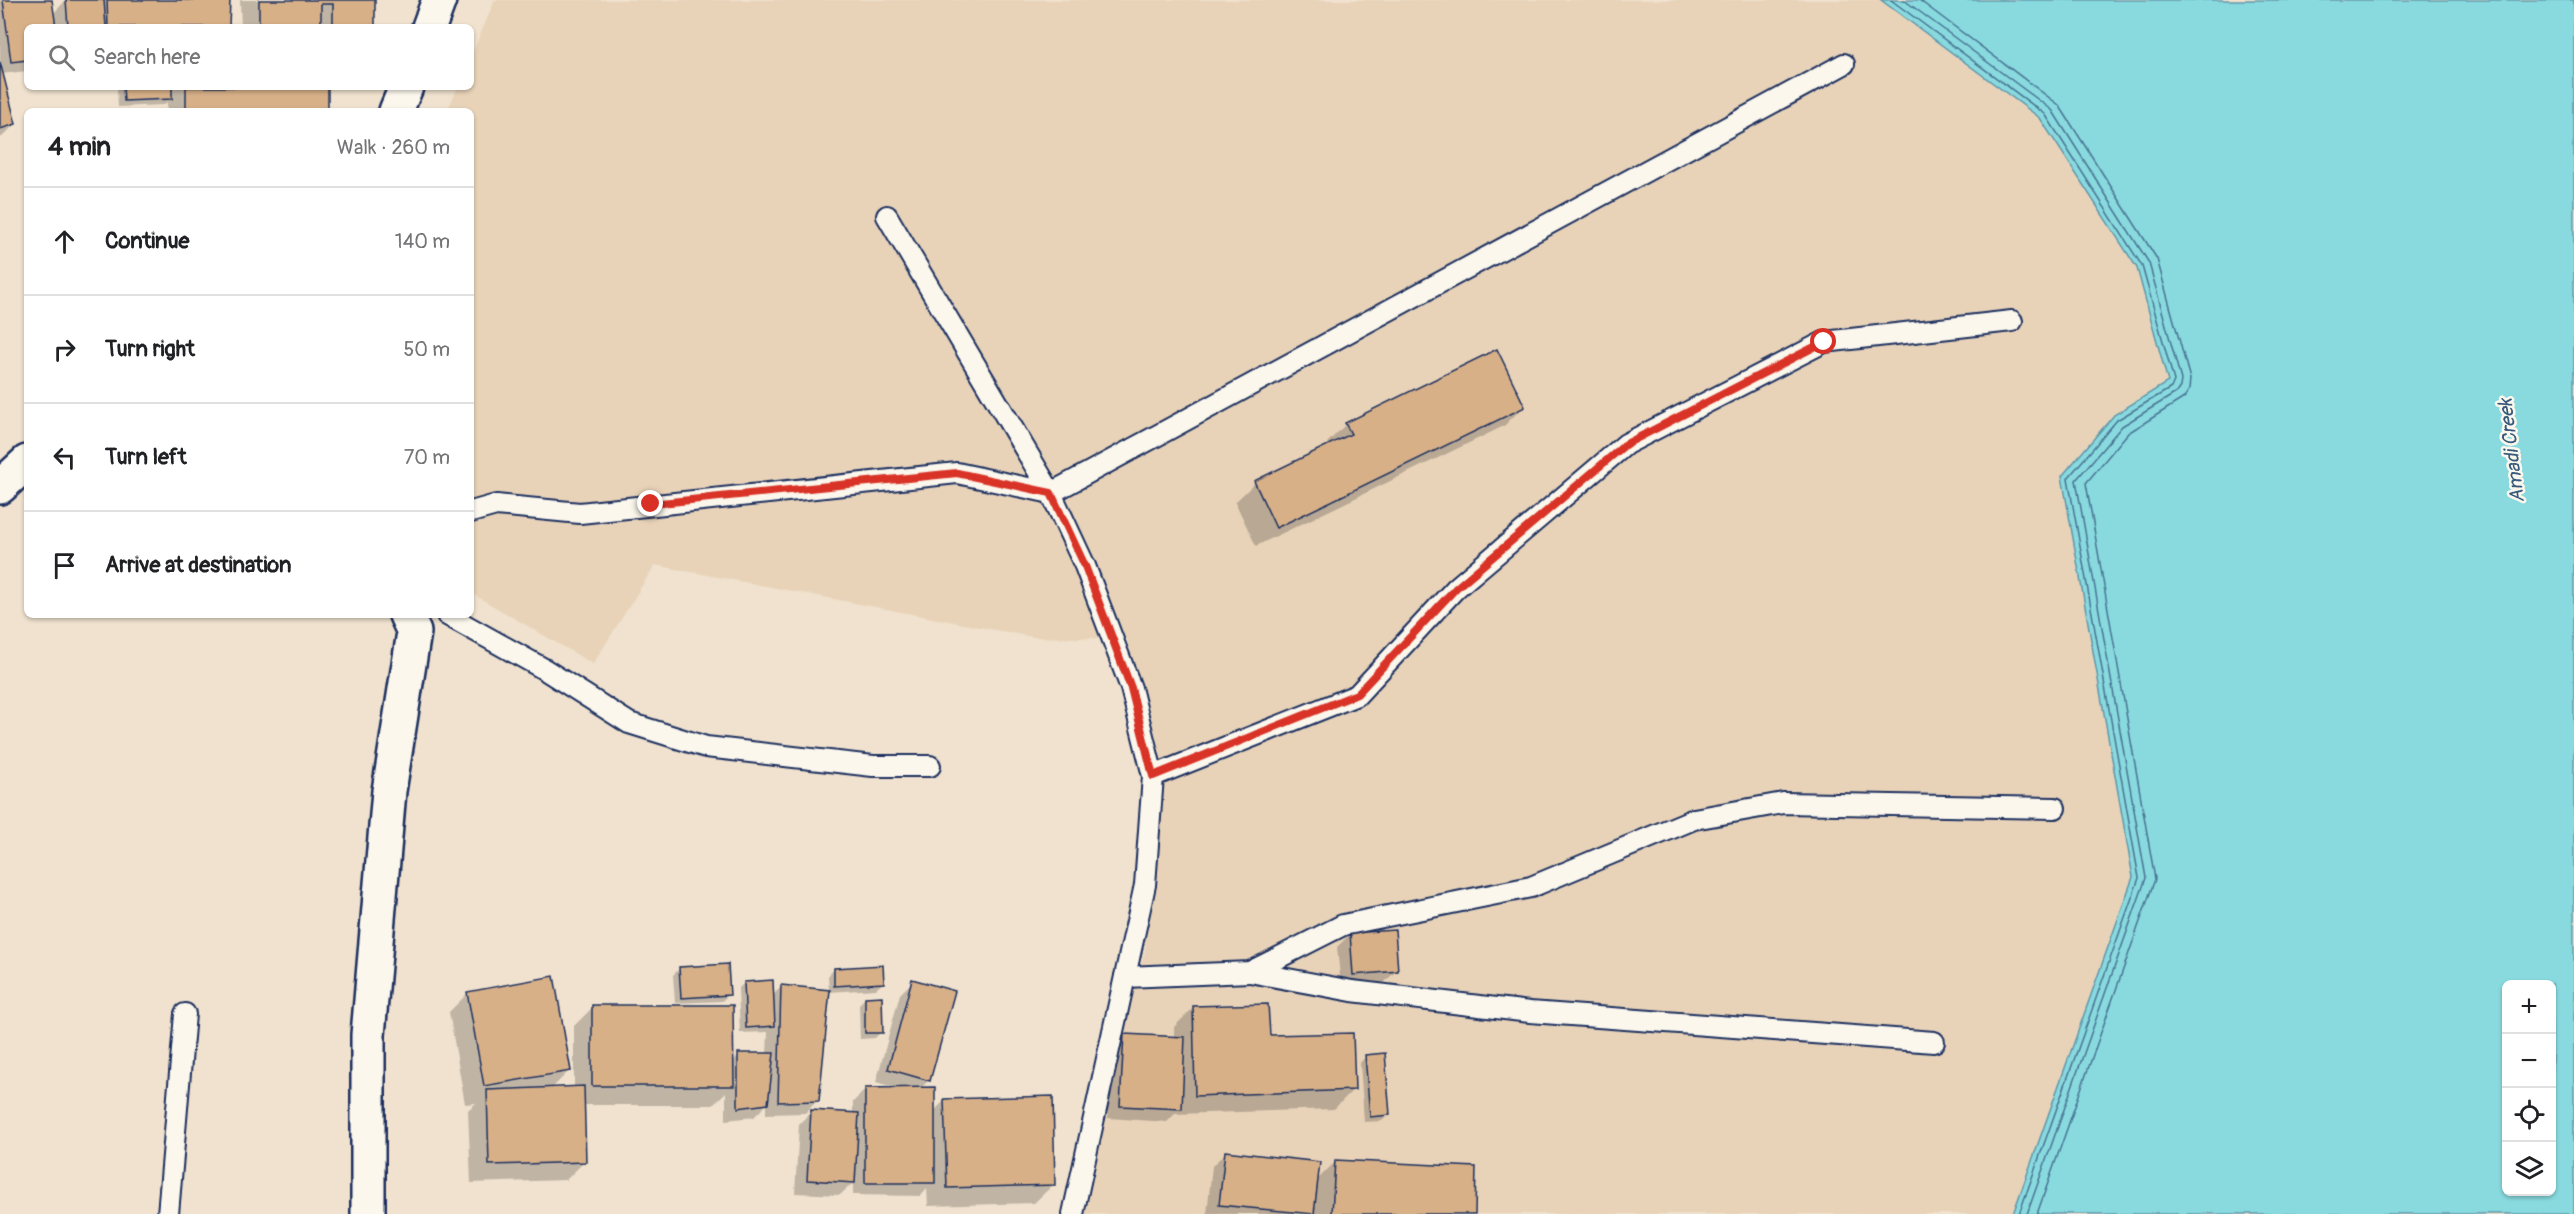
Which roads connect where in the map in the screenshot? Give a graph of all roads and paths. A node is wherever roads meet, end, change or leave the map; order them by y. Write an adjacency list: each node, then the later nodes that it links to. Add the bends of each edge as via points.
1 (439, 0): 2 (street)
2 (430, 24)
3 (1844, 64): 10 (lane)
4 (405, 90): 5 (street)
5 (397, 108)
6 (887, 216): 10 (lane)
7 (2012, 321): 15 (lane, via 1824,342 1626,444 1456,588 1357,694)
8 (24, 465): 9 (street)
9 (0, 487)
10 (1051, 493): 11 (lane, via 957,473 580,513 496,505); 15 (lane, via 1085,566 1131,688)
11 (474, 511)
12 (407, 618): 22 (street, via 414,632 389,791 368,1035)
13 (452, 618): 14 (lane, via 629,723 706,747 873,766)
14 (930, 766)
15 (1153, 776): 18 (lane, via 1145,885)
16 (2055, 808): 17 (lane, via 1783,803 1694,819 1531,886 1343,925)
17 (1250, 972): 18 (lane); 20 (lane, via 1352,991 1530,1012)
18 (1125, 977): 23 (lane)
19 (185, 1014): 21 (lane)
20 (1934, 1042)
21 (168, 1214)
22 (369, 1214)
23 (1073, 1214)

